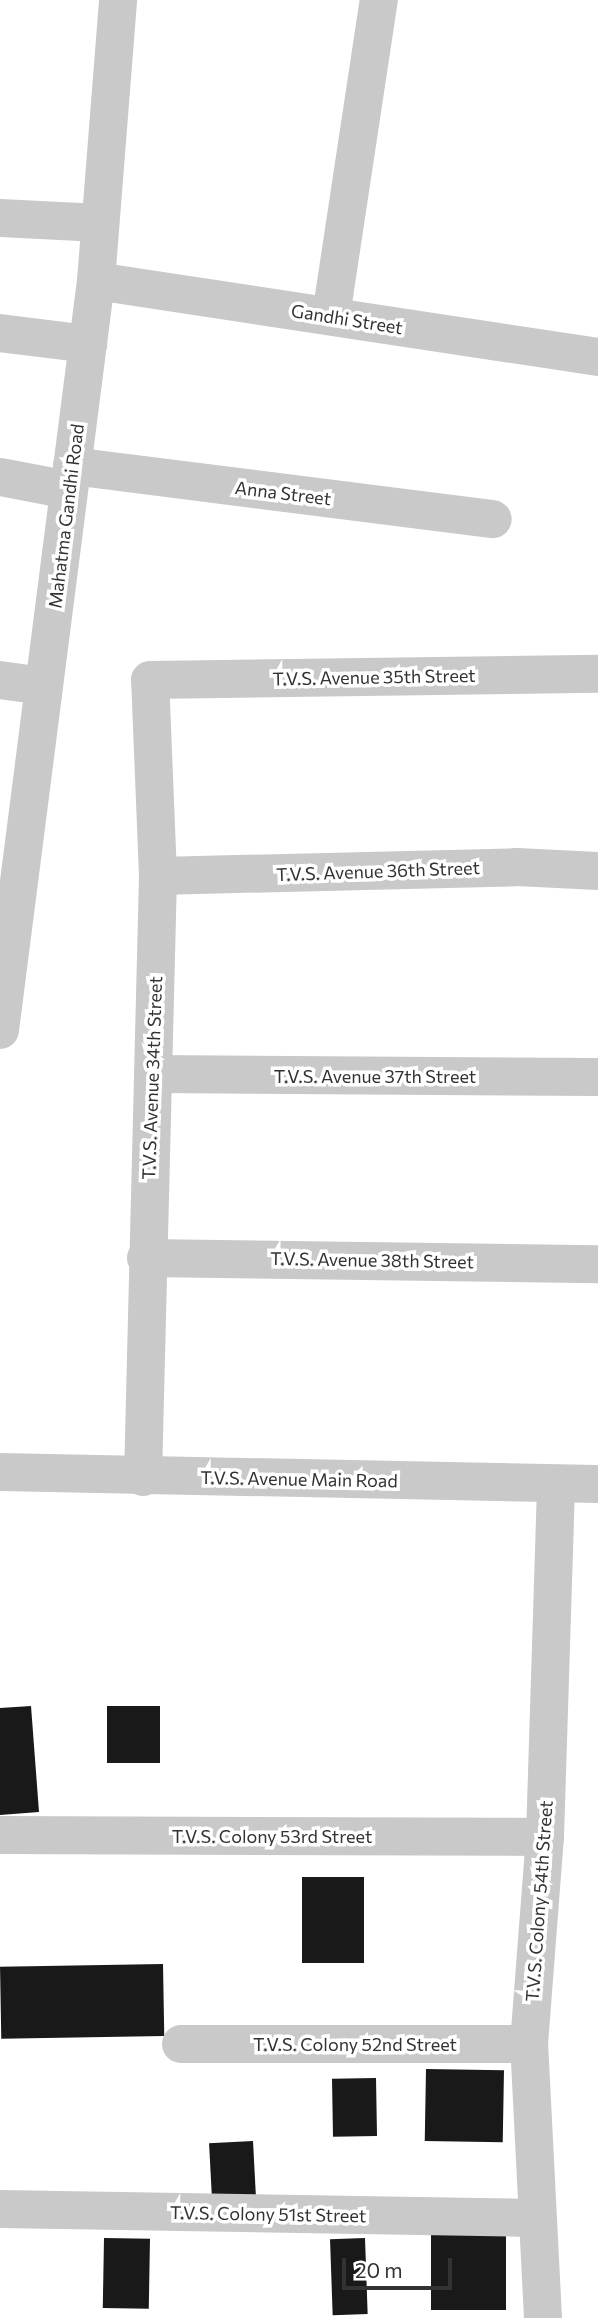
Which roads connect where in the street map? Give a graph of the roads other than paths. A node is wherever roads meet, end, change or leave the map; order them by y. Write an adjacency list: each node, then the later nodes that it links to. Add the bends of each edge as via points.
1 (118, 0): 4 (street, Mahatma Gandhi Road)
2 (379, 0): 6 (street)
3 (0, 218): 4 (street)
4 (100, 223): 5 (street, Mahatma Gandhi Road)
5 (96, 281): 6 (street, Gandhi Street); 8 (street, Mahatma Gandhi Road)
6 (331, 316): 9 (street, Gandhi Street)
7 (0, 333): 8 (street)
8 (88, 344): 11 (street, Mahatma Gandhi Road)
9 (598, 357)
10 (0, 477): 11 (street, Anna Street)
11 (71, 478): 12 (street, Anna Street); 16 (street, Mahatma Gandhi Road)
12 (493, 519)
13 (598, 674): 15 (street, T.V.S. Avenue 35th Street)
14 (0, 680): 16 (street)
15 (150, 680): 18 (street, T.V.S. Avenue 34th Street)
16 (44, 686): 19 (street, Mahatma Gandhi Road)
17 (598, 871): 18 (street, T.V.S. Avenue 36th Street, via 517,867)
18 (158, 876): 21 (street, T.V.S. Avenue 34th Street)
19 (9, 886): 20 (street, Mahatma Gandhi Road)
20 (0, 1030)
21 (153, 1074): 22 (street, T.V.S. Avenue 37th Street); 23 (street, T.V.S. Avenue 34th Street)
22 (598, 1077)
23 (146, 1258): 24 (street, T.V.S. Avenue 38th Street); 26 (street, T.V.S. Avenue 34th Street)
24 (598, 1264)
25 (0, 1472): 26 (street, T.V.S. Avenue Main Road)
26 (143, 1477): 27 (street, T.V.S. Avenue Main Road)
27 (556, 1484): 28 (street, T.V.S. Avenue Main Road); 30 (street, T.V.S. Colony 54th Street)
28 (598, 1484)
29 (0, 1835): 30 (street, T.V.S. Colony 53rd Street)
30 (545, 1837): 32 (street, T.V.S. Colony 54th Street)
31 (180, 2044): 32 (street, T.V.S. Colony 52nd Street)
32 (529, 2044): 34 (street, T.V.S. Colony 54th Street)
33 (0, 2209): 34 (street, T.V.S. Colony 51st Street)
34 (536, 2218): 35 (street, T.V.S. Colony 54th Street)
35 (543, 2318)

